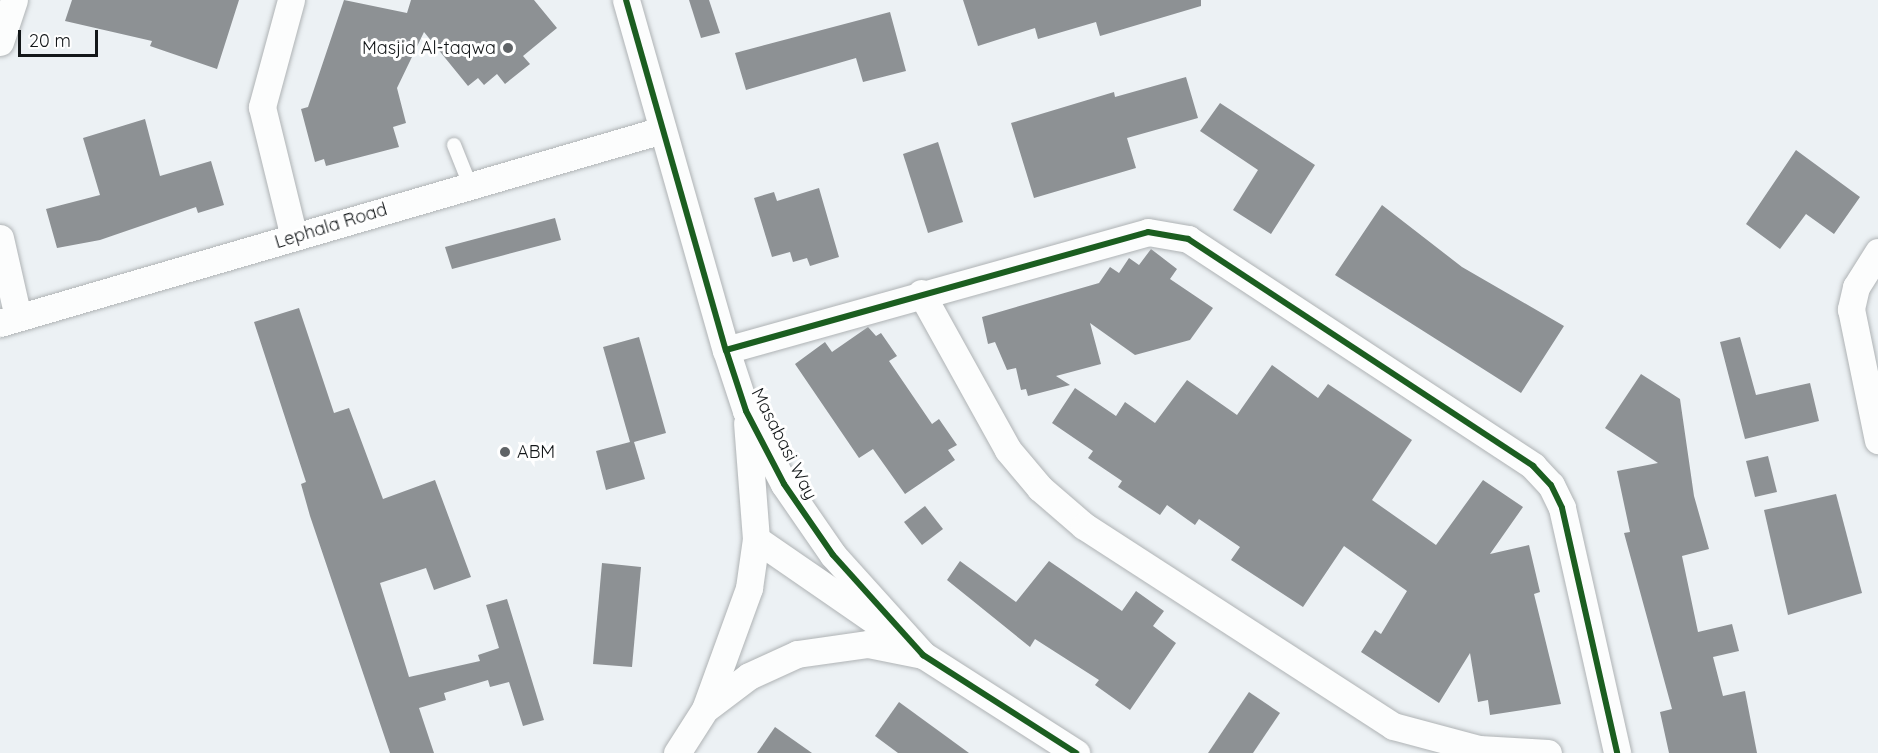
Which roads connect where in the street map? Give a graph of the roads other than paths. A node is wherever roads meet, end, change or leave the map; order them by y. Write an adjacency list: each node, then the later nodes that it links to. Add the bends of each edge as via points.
1 (14, 0): 4 (street)
2 (291, 0): 8 (street, via 262,108)
3 (626, 0): 5 (street, Masabasi Way)
4 (0, 42)
5 (662, 130): 7 (street, Lephala Road); 13 (street, Masabasi Way)
6 (454, 145): 7 (lane)
7 (470, 184): 8 (street, Lephala Road)
8 (294, 237): 12 (street, Lephala Road)
9 (0, 238): 12 (street)
10 (1878, 252): 15 (street, via 1856,287 1851,309)
11 (921, 293): 13 (street); 21 (street, via 1008,450 1040,488 1084,526 1393,726 1479,749); 22 (street, via 1148,232 1168,233 1188,239 1533,466 1562,508)
12 (9, 320)
13 (726, 350): 14 (street, Masabasi Way)
14 (746, 411): 16 (street); 17 (street, Masabasi Way, via 809,524)
15 (1876, 426)
16 (756, 539): 17 (street); 18 (street, via 732,645)
17 (923, 655): 18 (street, via 868,644 797,654 749,676); 20 (street, Masabasi Way)
18 (705, 709): 19 (street)
19 (677, 753)
20 (1076, 753)
21 (1548, 753)
22 (1617, 753)

